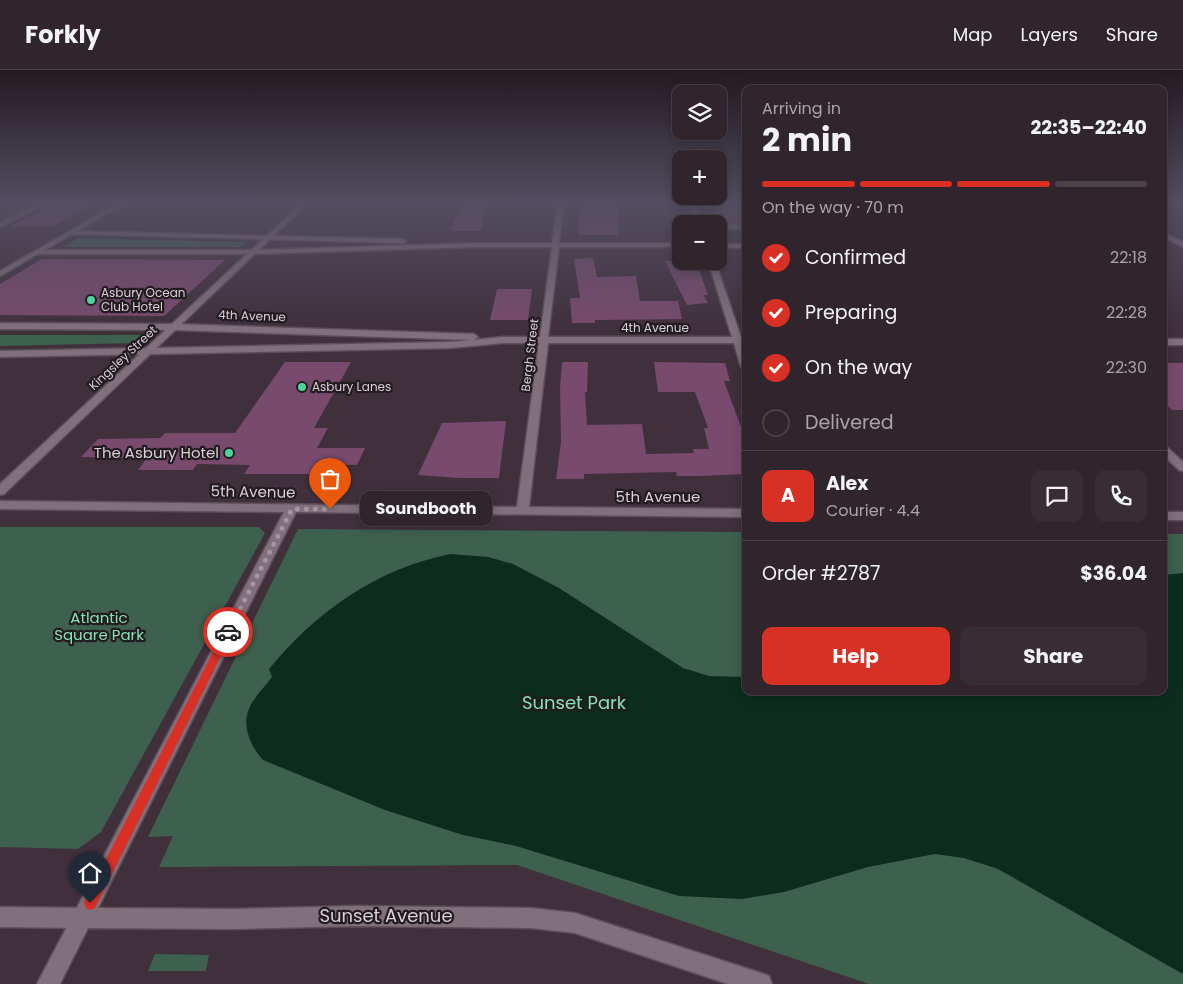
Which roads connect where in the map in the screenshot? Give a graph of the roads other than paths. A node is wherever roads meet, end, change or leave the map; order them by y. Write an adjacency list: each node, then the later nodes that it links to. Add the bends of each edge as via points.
1 (53, 244): 11 (street)
2 (262, 244): 12 (street, Kingsley Street)
3 (460, 244): 4 (street)
4 (478, 245): 5 (street); 12 (street)
5 (557, 245): 6 (street); 18 (street, Bergh Street)
6 (672, 246)
7 (727, 246): 8 (street)
8 (742, 246)
9 (1183, 246): 10 (street)
10 (1173, 247)
11 (39, 252): 12 (street); 14 (street)
12 (253, 252): 16 (street, Kingsley Street)
13 (715, 270): 19 (street)
14 (0, 274)
15 (0, 326): 16 (street, 4th Avenue)
16 (175, 327): 17 (street, 4th Avenue, via 452,335); 22 (street, Kingsley Street)
17 (503, 340): 18 (street, 4th Avenue); 22 (street, 4th Avenue, via 451,345)
18 (545, 340): 19 (street, 4th Avenue); 29 (street, Bergh Street)
19 (742, 340)
20 (1167, 342): 21 (street)
21 (1183, 342)
22 (149, 351): 23 (street, 4th Avenue); 26 (street, Kingsley Street)
23 (0, 354)
24 (1167, 453): 25 (street)
25 (1183, 468)
26 (0, 491)
27 (0, 505): 28 (street, 5th Avenue)
28 (292, 509): 29 (street, 5th Avenue); 34 (street)
29 (522, 512): 30 (street, 5th Avenue)
30 (742, 513)
31 (1167, 516): 32 (street)
32 (1183, 516)
33 (0, 917): 34 (street, Sunset Avenue)
34 (83, 918): 35 (street); 36 (street, Sunset Avenue, via 531,918 575,923)
35 (48, 984)
36 (761, 984)

